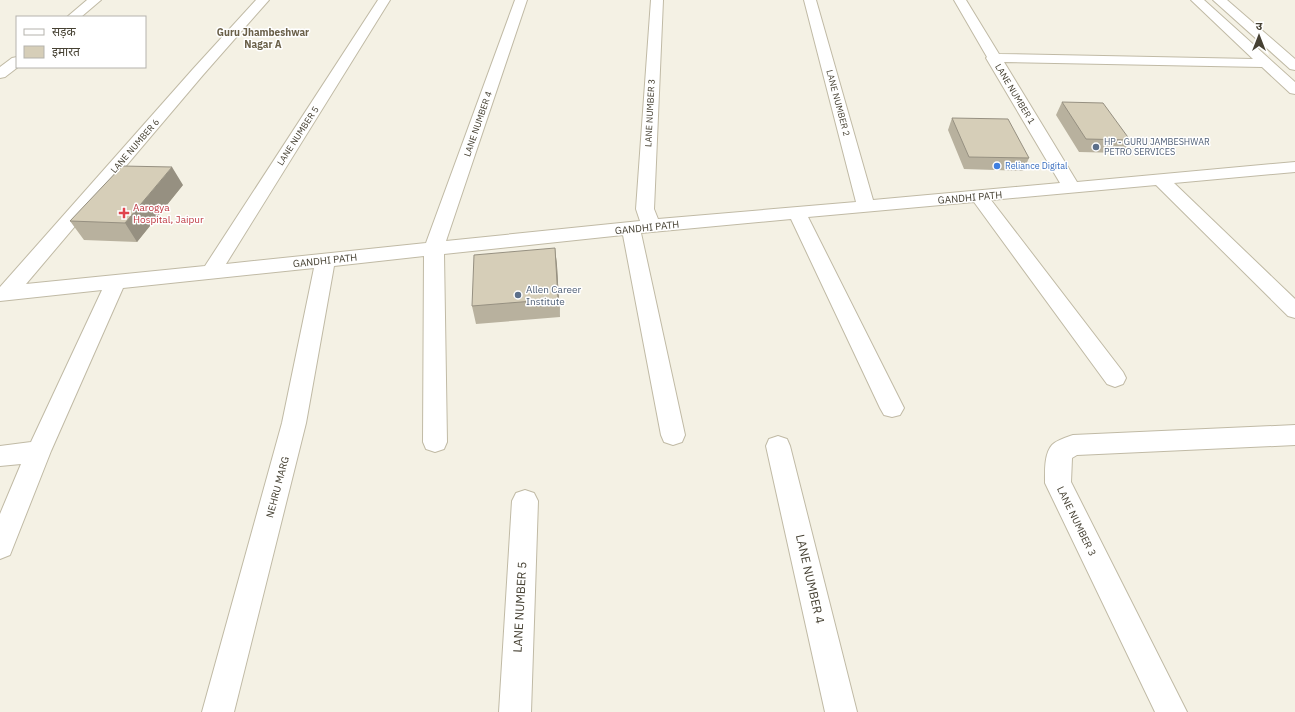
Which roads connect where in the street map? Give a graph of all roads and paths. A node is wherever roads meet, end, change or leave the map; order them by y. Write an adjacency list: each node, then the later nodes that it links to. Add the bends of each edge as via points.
1 (95, 0): 10 (street)
2 (264, 0): 28 (street, LANE NUMBER 6)
3 (384, 0): 26 (street, LANE NUMBER 5)
4 (521, 0): 24 (street, LANE NUMBER 4)
5 (657, 0): 23 (street, LANE NUMBER 3, via 645,209)
6 (810, 0): 21 (street, LANE NUMBER 2)
7 (960, 0): 11 (street, LANE NUMBER 1)
8 (1196, 0): 13 (street)
9 (1219, 0): 14 (street)
10 (74, 16)
11 (993, 58): 13 (street); 19 (street, LANE NUMBER 1)
12 (16, 62): 15 (street)
13 (1265, 63): 16 (street)
14 (1295, 66)
15 (0, 74)
16 (1295, 90)
17 (1295, 167): 18 (street, GANDHI PATH)
18 (1160, 179): 19 (street, GANDHI PATH); 29 (street)
19 (1071, 187): 20 (street, GANDHI PATH)
20 (979, 196): 21 (street, GANDHI PATH); 30 (street)
21 (866, 206): 22 (street, GANDHI PATH)
22 (797, 213): 23 (street, GANDHI PATH); 31 (street)
23 (641, 227): 24 (street, GANDHI PATH); 32 (street, LANE NUMBER 3)
24 (434, 248): 25 (street, GANDHI PATH); 34 (street, LANE NUMBER 4)
25 (326, 260): 26 (street, GANDHI PATH); 40 (street, NEHRU MARG, via 294,423)
26 (212, 272): 27 (street, GANDHI PATH)
27 (115, 283): 28 (street, GANDHI PATH); 36 (street)
28 (4, 294)
29 (1295, 311)
30 (1115, 378)
31 (892, 408)
32 (673, 435)
33 (1295, 435): 43 (street, LANE NUMBER 3, via 1073,445 1061,452 1058,483)
34 (435, 442)
35 (778, 446): 42 (street, LANE NUMBER 4)
36 (39, 451): 37 (street); 39 (street)
37 (0, 456)
38 (525, 501): 41 (street, LANE NUMBER 5)
39 (0, 546)
40 (218, 712)
41 (515, 712)
42 (841, 712)
43 (1171, 712)

